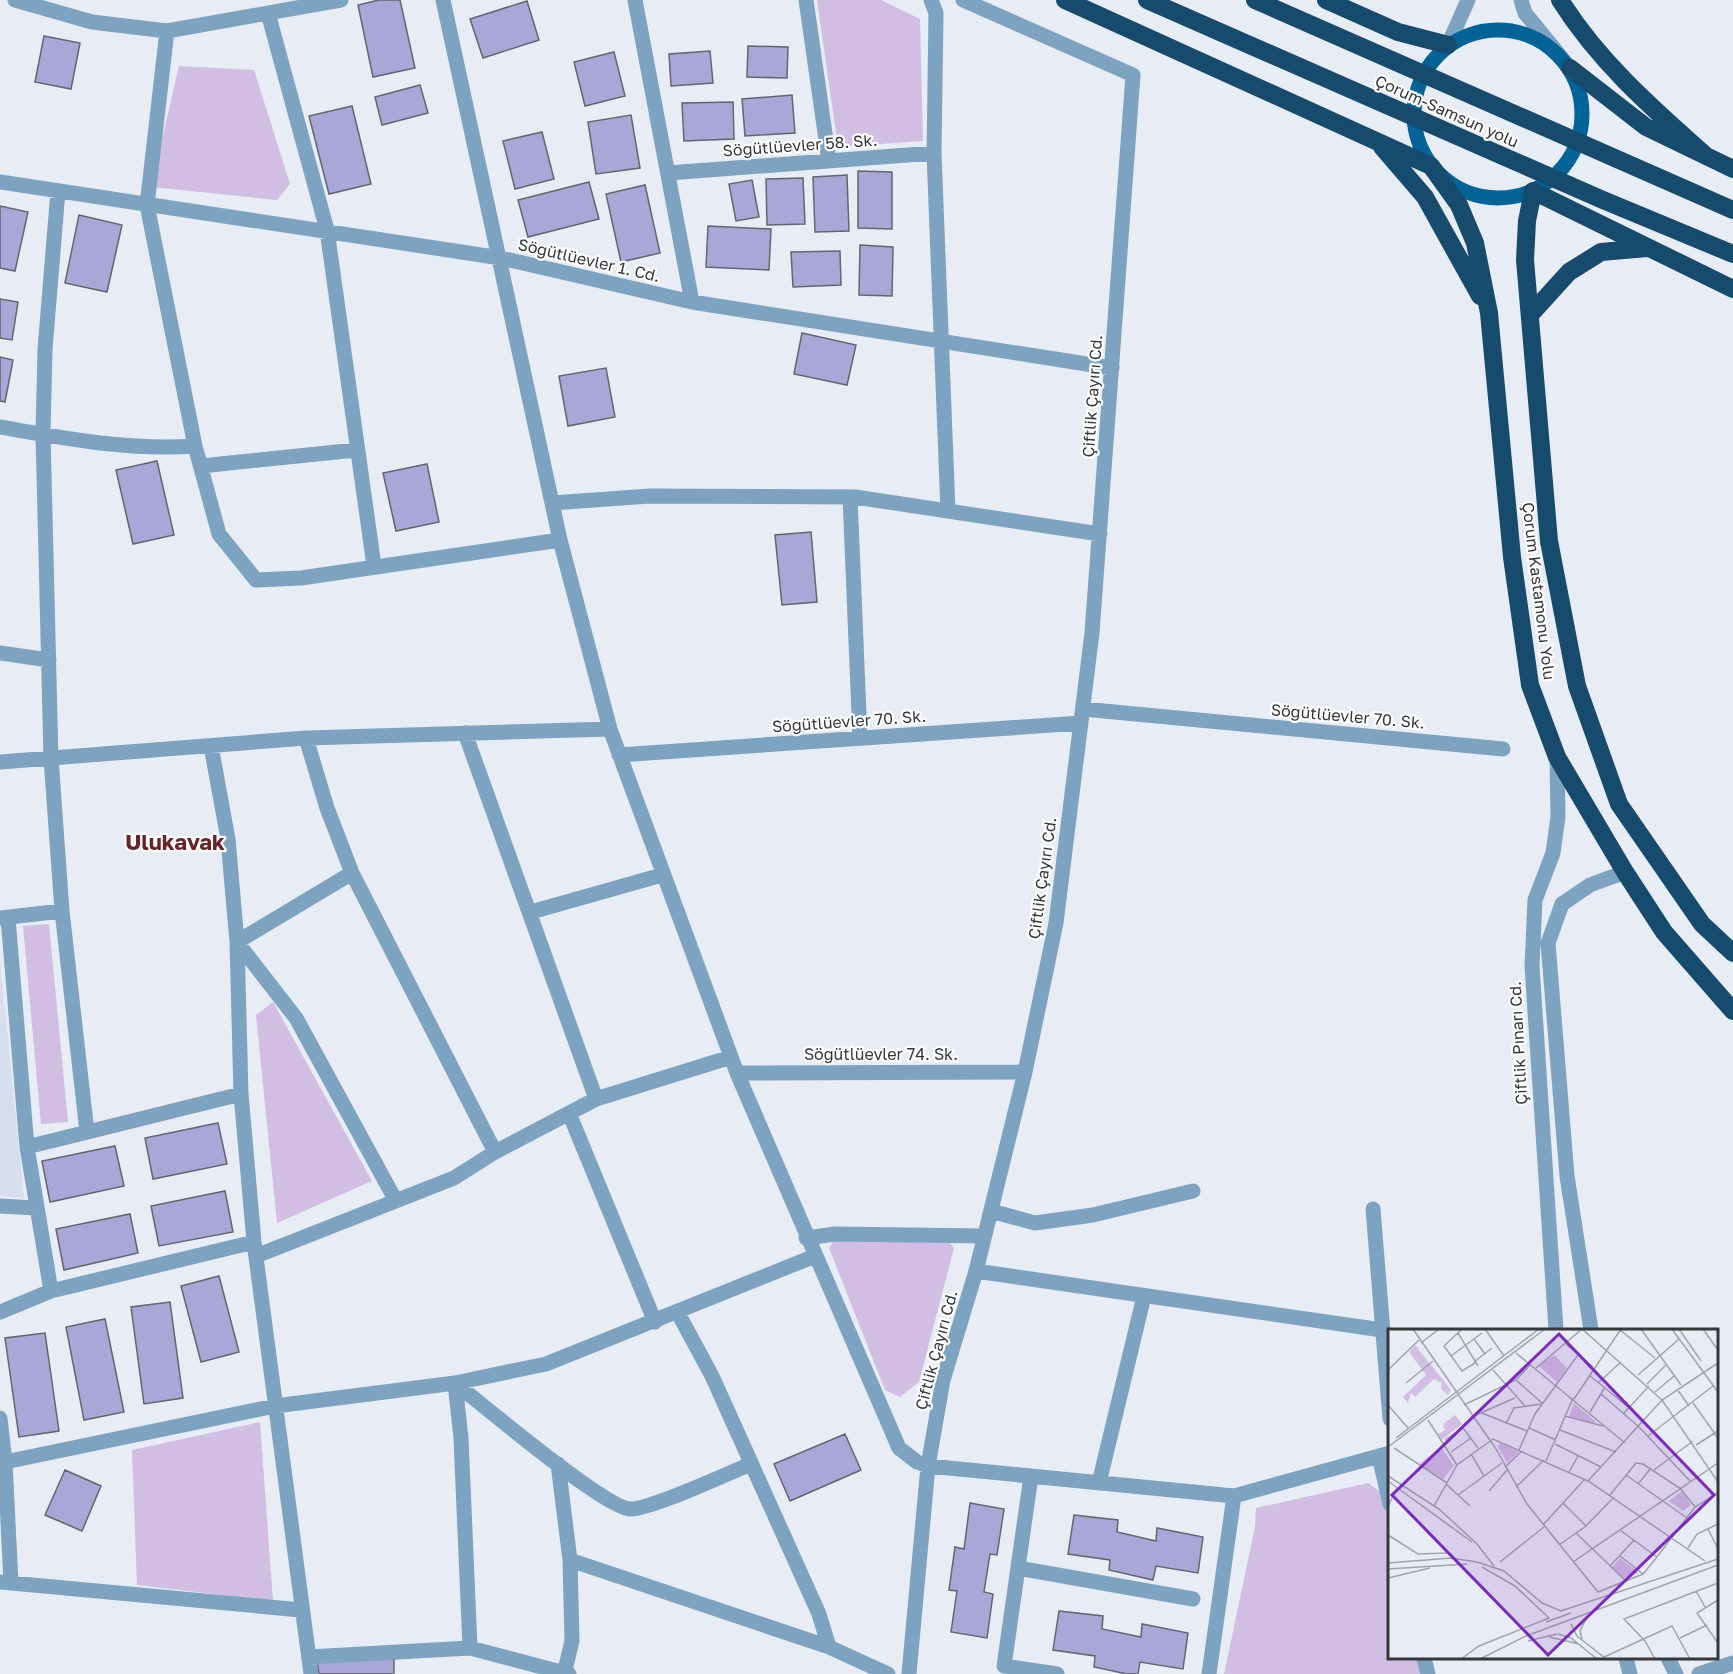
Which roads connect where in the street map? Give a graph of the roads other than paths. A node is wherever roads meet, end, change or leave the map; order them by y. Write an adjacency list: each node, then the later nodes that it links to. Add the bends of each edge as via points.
1 (15, 0): 16 (street, via 92,22)
2 (341, 0): 15 (street)
3 (443, 0): 34 (street)
4 (635, 0): 25 (street)
5 (806, 0): 22 (street)
6 (931, 0): 20 (street, via 936,13)
7 (963, 0): 40 (street, Çiftlik Çayırı Cd., via 1133,75)
8 (1065, 0): 19 (highway)
9 (1147, 0): 33 (highway, Çorum-Samsun yolu, bridge)
10 (1255, 0): 30 (highway, Çorum-Samsun yolu, bridge)
11 (1326, 0): 17 (highway, via 1398,32)
12 (1468, 0): 17 (street)
13 (1521, 0): 18 (street, via 1525,13)
14 (1560, 0): 21 (highway, via 1579,30 1632,90)
15 (268, 13): 16 (street); 31 (street)
16 (167, 31): 29 (street)
17 (1448, 45): 18 (main road, via 1472,32 1500,28 1527,34 1551,47); 23 (main road, via 1428,64 1416,88 1413,116 1418,142)
18 (1570, 68): 21 (highway, via 1646,127); 28 (main road, via 1581,95 1583,124 1575,151 1557,175)
19 (1377, 141): 23 (highway); 37 (highway, via 1425,197)
20 (934, 153): 22 (street, Söğütlüevler 58. Sk.); 39 (street)
21 (1706, 156): 24 (highway)
22 (829, 161): 25 (street, Söğütlüevler 58. Sk.)
23 (1431, 166): 28 (main road, via 1452,185 1478,196 1506,198); 37 (highway, Çorum Kastamonu Yolu, via 1459,205 1474,243)
24 (1733, 168)
25 (668, 173): 36 (street)
26 (0, 182): 27 (street, Söğütlüevler 1. Cd.)
27 (58, 191): 29 (street, Söğütlüevler 1. Cd.); 42 (street, via 45,349)
28 (1533, 191): 32 (highway); 38 (highway, Çorum Kastamonu Yolu, via 1525,260)
29 (147, 205): 31 (street, Söğütlüevler 1. Cd.); 43 (street)
30 (1733, 210)
31 (327, 230): 34 (street, Söğütlüevler 1. Cd.); 44 (street)
32 (1649, 248): 35 (highway); 38 (highway, via 1601,252 1569,272)
33 (1733, 254)
34 (501, 258): 36 (street, Söğütlüevler 1. Cd.); 47 (street)
35 (1733, 289)
36 (692, 302): 39 (street, Söğütlüevler 1. Cd.)
37 (1489, 313): 62 (highway, Çorum Kastamonu Yolu, via 1512,557 1530,685)
38 (1530, 315): 72 (highway, Çorum Kastamonu Yolu, via 1549,541 1577,686 1618,804 1702,924)
39 (940, 342): 40 (street, Söğütlüevler 1. Cd.); 48 (street)
40 (1112, 368): 49 (street, Çiftlik Çayırı Cd.)
41 (0, 427): 42 (street)
42 (43, 434): 43 (street, via 126,446); 53 (street)
43 (195, 446): 45 (street)
44 (356, 450): 45 (street); 51 (street)
45 (201, 466): 51 (street, via 219,534 256,580 301,578)
46 (850, 497): 47 (street, via 651,496); 48 (street); 58 (street)
47 (552, 503): 50 (street)
48 (948, 511): 49 (street)
49 (1100, 534): 54 (street, Çiftlik Çayırı Cd.)
50 (560, 540): 51 (street); 55 (street)
51 (374, 566)
52 (0, 653): 53 (street)
53 (50, 660): 63 (street)
54 (1082, 716): 58 (street, Söğütlüevler 70. Sk.); 60 (street, Söğütlüevler 70. Sk.); 75 (street, Çiftlik Çayırı Cd., via 1056,923)
55 (609, 729): 56 (street); 61 (street)
56 (465, 733): 57 (street); 69 (street)
57 (306, 738): 59 (street); 66 (street)
58 (860, 738): 61 (street, Söğütlüevler 70. Sk.)
59 (211, 746): 63 (street); 71 (street, via 228,839)
60 (1503, 748)
61 (619, 755): 67 (street)
62 (1557, 757): 65 (highway, Çorum Kastamonu Yolu); 99 (street, Çiftlik Pınarı Cd., via 1558,817 1553,853 1535,900 1532,966)
63 (51, 758): 64 (street); 68 (street)
64 (0, 762)
65 (1625, 872): 73 (highway, Çorum Kastamonu Yolu, via 1664,932); 100 (street, via 1590,885 1562,904 1548,943 1567,1176)
66 (352, 873): 71 (street); 82 (street)
67 (662, 875): 69 (street); 74 (street)
68 (62, 911): 70 (street); 80 (street)
69 (531, 912): 78 (street)
70 (4, 918): 81 (street)
71 (237, 942): 77 (street); 84 (street, via 296,1018)
72 (1733, 953)
73 (1733, 1011)
74 (731, 1057): 76 (street); 78 (street)
75 (1025, 1072): 76 (street, Söğütlüevler 74. Sk.); 88 (street, Çiftlik Çayırı Cd.)
76 (737, 1073): 90 (street)
77 (241, 1094): 80 (street); 91 (street)
78 (596, 1099): 79 (street)
79 (569, 1113): 82 (street); 98 (street)
80 (87, 1132): 81 (street)
81 (27, 1147): 86 (street)
82 (495, 1152): 84 (street, via 454,1178)
83 (1193, 1191): 88 (street, via 1093,1215 1035,1222)
84 (396, 1201): 91 (street)
85 (0, 1206): 86 (street)
86 (36, 1208): 94 (street)
87 (1372, 1209): 101 (street)
88 (991, 1211): 89 (street, Çiftlik Çayırı Cd.)
89 (983, 1236): 90 (street, via 835,1234); 93 (street, Çiftlik Çayırı Cd.)
90 (806, 1238): 92 (street)
91 (255, 1249): 94 (street); 103 (street)
92 (815, 1256): 97 (street); 110 (street, via 899,1448)
93 (976, 1271): 95 (street); 110 (street, Çiftlik Çayırı Cd., via 943,1380)
94 (51, 1291): 96 (street)
95 (1144, 1296): 101 (street); 112 (street)
96 (0, 1312)
97 (678, 1313): 98 (street); 109 (street, via 712,1376)
98 (655, 1322): 102 (street, via 546,1364)
99 (1556, 1329)
100 (1591, 1329)
101 (1382, 1330): 104 (street)
102 (455, 1383): 103 (street); 108 (street); 121 (street)
103 (275, 1406): 107 (street); 119 (street)
104 (1388, 1406)
105 (0, 1418): 107 (street)
106 (1384, 1455): 113 (street); 114 (street)
107 (6, 1462): 117 (street)
108 (558, 1464): 109 (street, via 611,1502 630,1509 645,1507); 115 (street)
109 (751, 1464): 120 (street, via 819,1614)
110 (928, 1466): 111 (street); 130 (street, Çiftlik Çayırı Cd.)
111 (1031, 1476): 112 (street); 116 (street)
112 (1099, 1483): 114 (street)
113 (1388, 1494)
114 (1234, 1496): 132 (street)
115 (570, 1560): 120 (street); 127 (street, via 572,1641)
116 (1018, 1568): 118 (street); 131 (street, via 1004,1666)
117 (6, 1582): 119 (street)
118 (1193, 1599)
119 (302, 1610): 122 (street)
120 (829, 1647): 129 (street)
121 (470, 1648): 122 (street); 127 (street)
122 (309, 1657): 128 (street)
123 (1424, 1659): 133 (street)
124 (1626, 1659): 134 (street)
125 (1668, 1659): 135 (street)
126 (1733, 1663): 136 (street)
127 (566, 1673)
128 (311, 1674)
129 (888, 1674)
130 (909, 1674)
131 (1058, 1674)
132 (1209, 1674)
133 (1428, 1674)
134 (1630, 1674)
135 (1676, 1674)
136 (1699, 1674)

